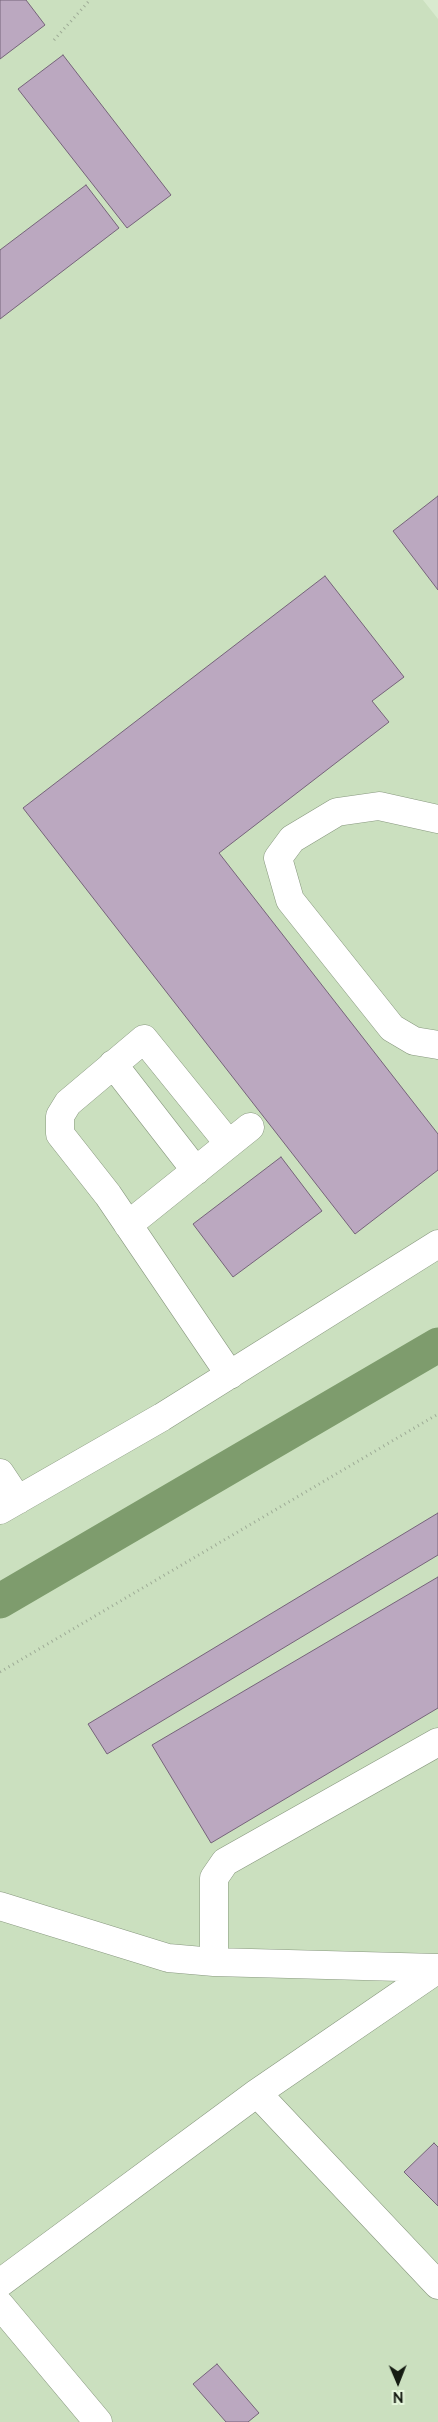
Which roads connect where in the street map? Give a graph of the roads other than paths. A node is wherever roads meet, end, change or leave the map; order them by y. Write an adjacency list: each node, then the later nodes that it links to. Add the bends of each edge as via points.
1 (438, 820): 2 (lane, via 379,806 337,812 292,839 278,858 290,900 392,1028 414,1041)
2 (438, 1045)
3 (113, 1064): 5 (lane, via 144,1039); 6 (lane); 7 (lane, via 68,1103 60,1116 60,1134)
4 (250, 1128): 5 (lane)
5 (229, 1144): 6 (lane)
6 (196, 1171): 7 (lane)
7 (128, 1225): 9 (lane)
8 (438, 1244): 9 (lane)
9 (230, 1375): 11 (lane)
10 (0, 1473): 11 (lane)
11 (9, 1505)
12 (438, 1742): 14 (lane, via 225,1862 214,1878)
13 (0, 1906): 14 (lane, via 168,1958)
14 (214, 1962): 15 (lane)
15 (438, 1969): 16 (lane)
16 (257, 2094): 17 (lane); 18 (lane)
17 (0, 2283)
18 (438, 2285)
19 (0, 2305): 20 (lane)
20 (98, 2422)

